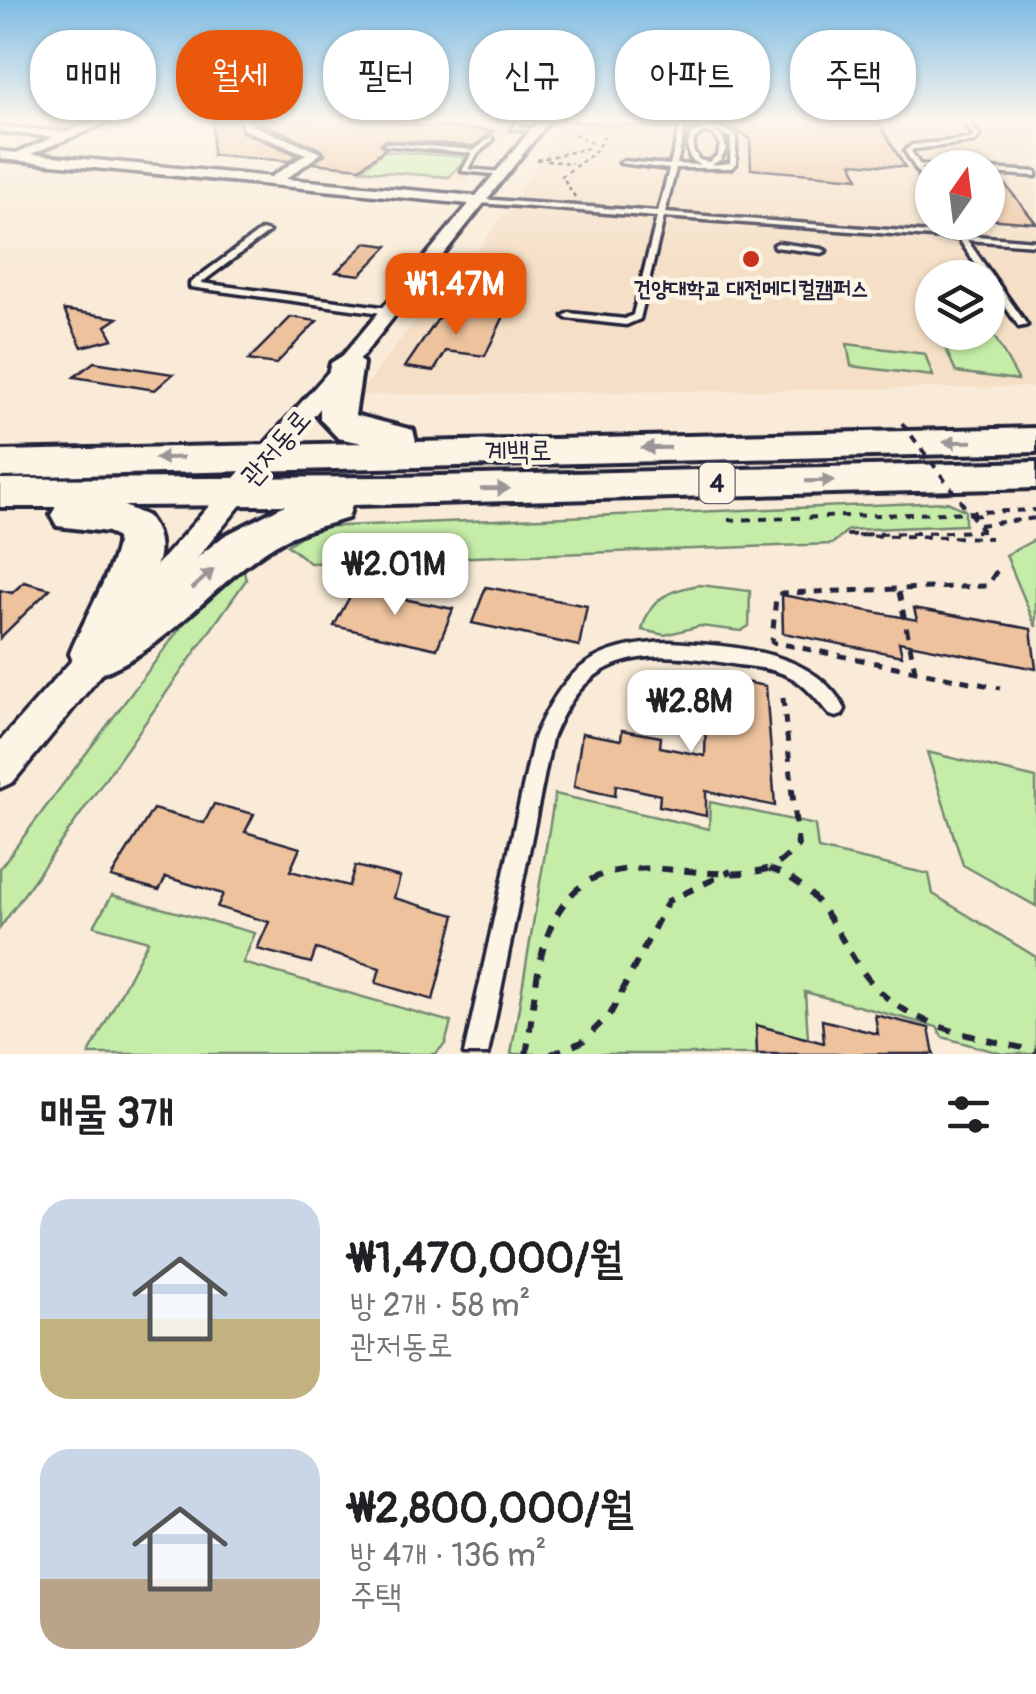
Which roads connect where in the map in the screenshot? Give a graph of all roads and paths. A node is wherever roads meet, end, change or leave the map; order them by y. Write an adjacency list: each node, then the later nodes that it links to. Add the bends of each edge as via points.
1 (136, 169): 10 (street)
2 (291, 169): 10 (street)
3 (465, 169): 8 (lane)
4 (505, 169): 8 (street, 관저동로)
5 (568, 169): 12 (path, via 562,176)
6 (672, 169): 14 (lane)
7 (1005, 172): 9 (lane)
8 (501, 174): 11 (street, 관저동로)
9 (1036, 174)
10 (274, 181): 11 (street)
11 (480, 200): 14 (lane); 24 (street, 관저동로)
12 (577, 204)
13 (784, 210): 15 (lane)
14 (662, 216): 15 (lane); 25 (lane, via 637,318)
15 (788, 224): 17 (lane); 22 (lane)
16 (265, 232): 24 (lane, via 193,286)
17 (915, 235)
18 (963, 240): 26 (lane)
19 (980, 240): 20 (lane)
20 (1036, 243)
21 (778, 245): 22 (lane)
22 (791, 248): 23 (lane)
23 (822, 251)
24 (390, 311): 27 (street, 관저동로)
25 (569, 316)
26 (1022, 325)
27 (347, 363): 30 (main road, via 338,419 351,430); 31 (street, 관저동로)
28 (902, 423): 39 (path, bridge)
29 (1036, 440): 30 (main road, 계백로 / 4, one-way to 30)
30 (459, 452): 31 (main road, 계백로 / 4)
31 (266, 457): 32 (main road, 계백로 / 4, one-way to 32); 34 (street, 관저동로)
32 (0, 464)
33 (1036, 476): 35 (main road, 계백로 / 4, one-way to 33)
34 (237, 490): 35 (main road, 계백로 / 4); 36 (main road, 계백로 / 4); 47 (street, 관저동로)
35 (398, 491): 47 (main road, one-way to 35, via 158,618 256,532)
36 (0, 494)
37 (1036, 510): 42 (path)
38 (0, 516): 47 (main road, via 122,519 138,532 138,562)
39 (972, 516): 40 (path, bridge); 43 (path, bridge)
40 (981, 516)
41 (1036, 518): 43 (path)
42 (728, 520)
43 (981, 528): 44 (path, via 848,535)
44 (990, 538)
45 (997, 571): 46 (path, via 987,586)
46 (898, 592): 48 (path); 48 (path, via 782,593 772,611 772,642)
47 (95, 654): 52 (street, 관저동로)
48 (915, 670): 49 (path)
49 (1000, 688)
50 (783, 698): 53 (path, via 798,846)
51 (836, 709): 56 (lane, via 785,666 675,646 618,655 568,691 542,738)
52 (0, 769)
53 (769, 868): 54 (path); 55 (path, via 804,881 857,969 892,1003)
54 (733, 870): 57 (path, via 628,870 576,885 543,948); 58 (path, via 668,902 611,1013 582,1042)
55 (1036, 1052)
56 (476, 1054)
57 (526, 1054)
58 (551, 1054)

